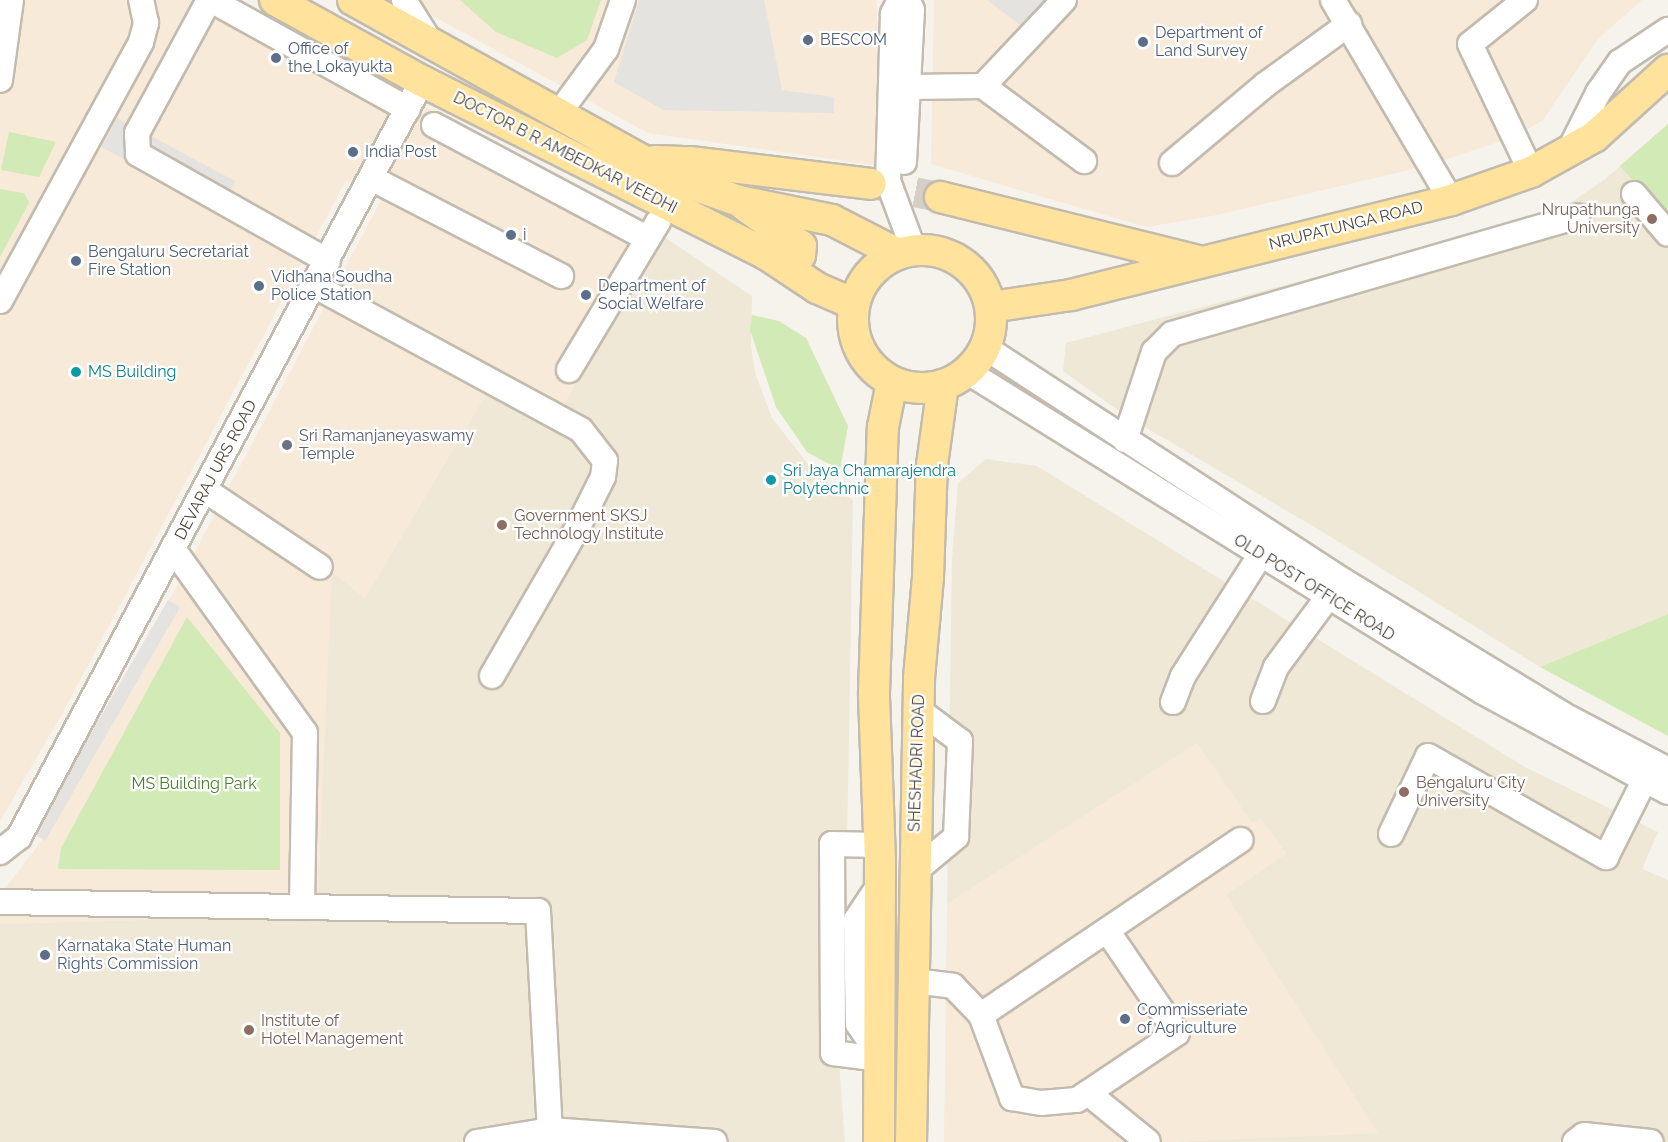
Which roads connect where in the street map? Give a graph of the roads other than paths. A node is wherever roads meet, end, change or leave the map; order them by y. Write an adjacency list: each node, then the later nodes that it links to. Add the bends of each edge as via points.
1 (11, 0): 17 (street)
2 (141, 0): 43 (street, via 146,23 141,42)
3 (210, 0): 21 (street); 39 (street, via 137,133 138,154)
4 (275, 0): 18 (main road, DOCTOR B R AMBEDKAR VEEDHI)
5 (353, 0): 15 (main road, DOCTOR B R AMBEDKAR VEEDHI)
6 (404, 0): 15 (street)
7 (623, 0): 22 (street, via 606,49)
8 (900, 0): 30 (street, via 893,14 888,181)
9 (908, 0): 20 (street, via 912,10)
10 (1064, 0): 19 (street)
11 (1333, 0): 13 (street)
12 (1525, 0): 28 (street, via 1470,44)
13 (1349, 24): 27 (street, via 1265,85); 33 (street)
14 (1668, 30): 24 (street, via 1620,62 1598,93)
15 (429, 40): 22 (main road, DOCTOR B R AMBEDKAR VEEDHI)
16 (1668, 70): 24 (main road, NRUPATUNGA ROAD, via 1594,137)
17 (0, 80)
18 (422, 81): 21 (street, DEVARAJ URS ROAD); 38 (main road, DOCTOR B R AMBEDKAR VEEDHI)
19 (983, 86): 20 (street); 26 (street)
20 (909, 87): 30 (street, via 903,184)
21 (408, 109): 29 (street, DEVARAJ URS ROAD)
22 (559, 113): 25 (main road, DOCTOR B R AMBEDKAR VEEDHI)
23 (434, 125): 47 (street, via 653,231)
24 (1568, 153): 28 (main road, NRUPATUNGA ROAD)
25 (643, 161): 30 (main road, via 690,162); 34 (main road, DOCTOR B R AMBEDKAR VEEDHI)
26 (1084, 161)
27 (1172, 163)
28 (1532, 172): 33 (main road, NRUPATUNGA ROAD)
29 (371, 178): 39 (street, DEVARAJ URS ROAD); 41 (street)
30 (882, 188): 37 (street)
31 (1634, 195): 36 (street)
32 (940, 197): 40 (main road)
33 (1451, 200): 40 (main road, NRUPATUNGA ROAD)
34 (739, 201): 37 (main road, DOCTOR B R AMBEDKAR VEEDHI, via 832,220); 38 (main road, via 801,246 800,255 787,259)
35 (1577, 216): 50 (street, via 1172,334 1154,352)
36 (1668, 234)
37 (906, 252): 44 (main road, via 879,264 863,282); 45 (main road, via 948,254 969,267 984,286)
38 (766, 254): 44 (main road, DOCTOR B R AMBEDKAR VEEDHI, via 817,288)
39 (328, 261): 42 (street, DEVARAJ URS ROAD)
40 (1203, 262): 45 (main road, NRUPATUNGA ROAD, via 1071,295)
41 (561, 276)
42 (315, 286): 51 (street, DEVARAJ URS ROAD); 56 (street, via 581,430 605,461 603,477 578,527)
43 (0, 301)
44 (854, 304): 49 (main road, via 853,329 861,352 874,370)
45 (991, 307): 46 (main road, via 992,329)
46 (986, 348): 48 (main road); 50 (street, OLD POST OFFICE ROAD)
47 (569, 370)
48 (955, 379): 49 (main road, via 913,389); 53 (street, OLD POST OFFICE ROAD); 59 (main road, SHESHADRI ROAD, via 932,465)
49 (892, 382): 65 (main road, via 883,427 874,693)
50 (1125, 440): 60 (street, OLD POST OFFICE ROAD, via 1493,673)
51 (205, 490): 52 (street, DEVARAJ URS ROAD); 54 (street)
52 (173, 549): 66 (street, DEVARAJ URS ROAD, via 19,837); 69 (street, via 305,733)
53 (1261, 554): 55 (street, OLD POST OFFICE ROAD); 58 (street, via 1183,675)
54 (320, 567)
55 (1328, 597): 57 (street, via 1276,667); 61 (street, OLD POST OFFICE ROAD, via 1483,692)
56 (492, 676)
57 (1263, 701)
58 (1173, 702)
59 (920, 711): 67 (main road, SHESHADRI ROAD); 67 (street, via 960,741 957,827 956,837)
60 (1668, 770)
61 (1644, 781): 62 (street, OLD POST OFFICE ROAD); 63 (street, via 1606,857 1428,756)
62 (1668, 792)
63 (1391, 834)
64 (1240, 840): 70 (street)
65 (879, 844): 73 (main road); 73 (street, via 832,844 833,1053)
66 (0, 852)
67 (914, 872): 71 (main road, SHESHADRI ROAD)
68 (0, 902): 69 (street)
69 (302, 907): 75 (street, via 538,911)
70 (1108, 932): 72 (street); 74 (street, via 1177,1033)
71 (914, 981): 72 (street, via 953,986); 79 (main road, SHESHADRI ROAD)
72 (981, 1015): 74 (street, via 1012,1098 1041,1103 1077,1100)
73 (879, 1057): 78 (main road)
74 (1088, 1093): 80 (street)
75 (550, 1130): 76 (street); 77 (street)
76 (477, 1142)
77 (715, 1142)
78 (879, 1142)
79 (911, 1142)
80 (1148, 1142)
81 (1575, 1142): 82 (street, via 1584,1135)
82 (1651, 1142)

